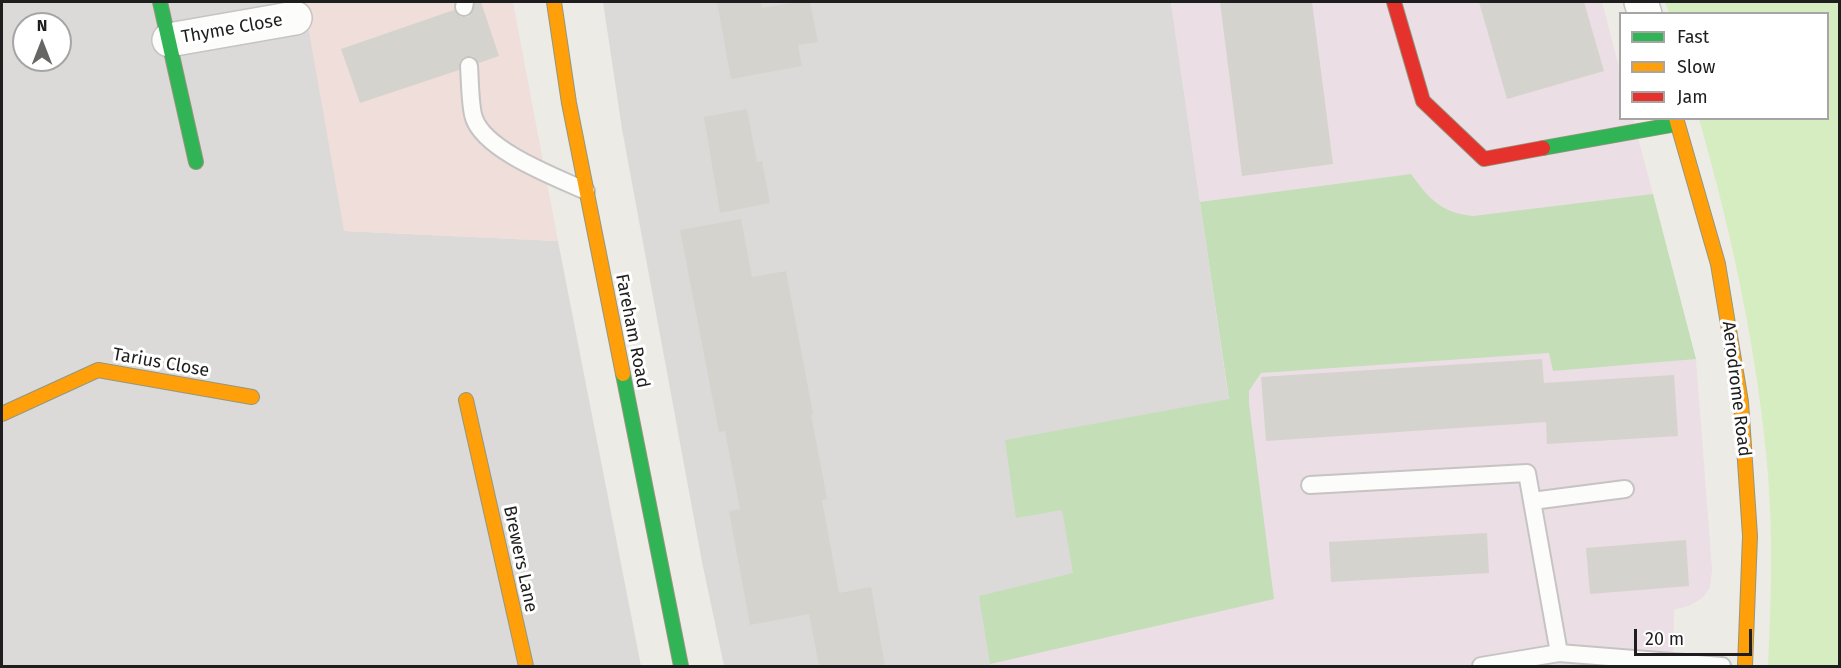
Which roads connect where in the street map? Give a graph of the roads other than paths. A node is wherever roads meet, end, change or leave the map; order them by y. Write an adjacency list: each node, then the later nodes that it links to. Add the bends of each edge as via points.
1 (160, 2): 5 (street, Thyme Close)
2 (554, 2): 9 (street, Fareham Road)
3 (1394, 2): 7 (street, via 1423,102 1484,159)
4 (295, 18): 5 (street, Thyme Close)
5 (169, 40): 8 (street, Thyme Close)
6 (469, 66): 9 (lane, via 474,118 488,139 515,157)
7 (1676, 121): 21 (street, Aerodrome Road, via 1718,264 1741,402 1750,537)
8 (196, 162)
9 (586, 191): 18 (street, Fareham Road)
10 (252, 397): 12 (street, Tarius Close, via 98,370)
11 (466, 400): 17 (street, Brewers Lane)
12 (2, 414)
13 (1310, 485): 15 (lane, via 1527,474)
14 (1625, 489): 15 (lane)
15 (1532, 501): 16 (lane)
16 (1559, 653): 19 (lane); 20 (lane)
17 (526, 666)
18 (681, 666)
19 (1481, 666)
20 (1722, 666)
21 (1745, 666)

